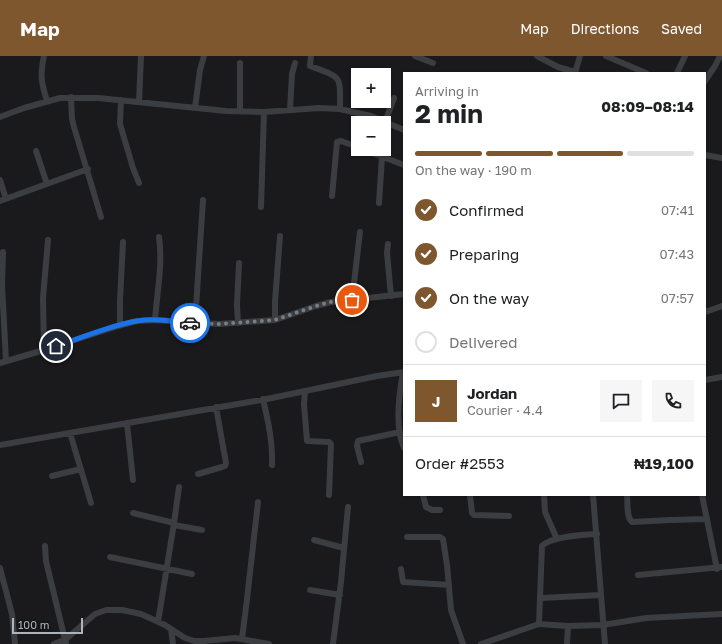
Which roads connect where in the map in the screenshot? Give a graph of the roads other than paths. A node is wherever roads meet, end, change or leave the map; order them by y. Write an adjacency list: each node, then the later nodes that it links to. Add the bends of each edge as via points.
1 (44, 56): 22 (street, via 41,82)
2 (141, 56): 23 (street)
3 (204, 56): 24 (street)
4 (311, 56): 25 (street, via 310,66 334,74 339,80)
5 (414, 56): 12 (street)
6 (537, 56): 14 (street)
7 (580, 56): 15 (street)
8 (606, 56): 16 (street)
9 (685, 56): 17 (street)
10 (720, 56): 18 (street)
11 (240, 63): 27 (street)
12 (433, 63)
13 (295, 64): 26 (street)
14 (572, 72)
15 (575, 72)
16 (644, 72)
17 (677, 72)
18 (706, 80)
19 (71, 97): 21 (street); 22 (street); 40 (street, via 72,119)
20 (394, 98): 30 (street)
21 (121, 100): 23 (street); 42 (street, via 120,124)
22 (47, 101): 31 (street)
23 (139, 102): 24 (street)
24 (196, 108): 27 (street)
25 (340, 109): 26 (street); 29 (street)
26 (290, 110): 28 (street)
27 (240, 111): 28 (street)
28 (264, 112): 48 (street)
29 (367, 116)
30 (387, 116)
31 (0, 117)
32 (391, 125): 33 (street)
33 (403, 130)
34 (351, 145): 44 (street, via 337,142)
35 (36, 151): 43 (street)
36 (706, 155): 38 (street)
37 (382, 157): 39 (street); 47 (street)
38 (722, 158)
39 (403, 166)
40 (88, 169): 43 (street); 49 (street)
41 (0, 180): 45 (street)
42 (138, 182)
43 (47, 184): 45 (street)
44 (332, 196)
45 (3, 200)
46 (203, 200): 66 (street)
47 (379, 204)
48 (261, 207)
49 (101, 216)
50 (360, 232): 60 (street)
51 (280, 236): 64 (street)
52 (159, 237): 63 (street, via 161,264)
53 (48, 240): 68 (street)
54 (123, 242): 67 (street)
55 (388, 244): 59 (street)
56 (2, 252): 69 (street)
57 (239, 263): 65 (street)
58 (403, 294): 59 (street)
59 (391, 296): 60 (street)
60 (352, 300): 64 (street, via 331,302)
61 (722, 306): 62 (street)
62 (706, 312)
63 (155, 320): 66 (street); 67 (street)
64 (275, 320): 65 (street)
65 (238, 322): 66 (street)
66 (195, 323)
67 (120, 325): 68 (street)
68 (44, 350): 69 (street)
69 (3, 362)
70 (403, 372): 73 (street); 77 (street, via 399,400)
71 (722, 377): 72 (street)
72 (706, 380)
73 (305, 391): 74 (street); 88 (street, via 307,441 331,444)
74 (263, 399): 75 (street); 82 (street, via 272,443)
75 (216, 407): 76 (street); 84 (street, via 226,463 222,468)
76 (127, 423): 78 (street); 86 (street)
77 (400, 432): 79 (street); 81 (street, via 358,441 356,446)
78 (70, 433): 80 (street); 83 (street)
79 (403, 444)
80 (0, 445)
81 (361, 462)
82 (272, 465)
83 (81, 469): 85 (street); 96 (street)
84 (198, 474)
85 (52, 476)
86 (133, 480)
87 (180, 487): 102 (street)
88 (329, 495)
89 (423, 496): 98 (street, via 426,507)
90 (470, 496): 100 (street, via 474,515)
91 (544, 496): 106 (street, via 545,512)
92 (594, 496): 104 (street)
93 (627, 496): 101 (street, via 628,517 632,522)
94 (702, 496): 101 (street)
95 (258, 502): 128 (street)
96 (91, 503)
97 (348, 507): 109 (street)
98 (440, 510)
99 (134, 513): 102 (street)
100 (509, 516)
101 (707, 519): 112 (street)
102 (174, 524): 103 (street); 114 (street)
103 (202, 530)
104 (597, 534): 106 (street); 120 (street)
105 (407, 537): 117 (street, via 443,538)
106 (557, 539): 121 (street, via 542,546)
107 (314, 540): 109 (street)
108 (45, 546): 129 (street, via 46,561)
109 (344, 548): 119 (street)
110 (110, 557): 114 (street)
111 (0, 568): 130 (street, via 12,614)
112 (719, 568): 116 (street)
113 (401, 569): 117 (street, via 404,583)
114 (166, 570): 115 (street); 123 (street)
115 (192, 574)
116 (638, 575)
117 (449, 584): 135 (street, via 453,617)
118 (310, 590): 119 (street)
119 (340, 595): 134 (street)
120 (601, 595): 121 (street); 125 (street)
121 (541, 598): 124 (street)
122 (722, 614): 125 (street, via 646,618)
123 (158, 622): 127 (street); 129 (street, via 141,614 106,610 95,614)
124 (539, 624): 126 (street); 136 (street)
125 (603, 625): 126 (street); 138 (street)
126 (568, 626): 137 (street)
127 (171, 629): 128 (street, via 194,641); 132 (street)
128 (242, 639): 133 (street)
129 (66, 641): 131 (street)
130 (15, 644)
131 (54, 644)
132 (173, 644)
133 (269, 644)
134 (334, 644)
135 (463, 644)
136 (481, 644)
137 (567, 644)
138 (605, 644)

